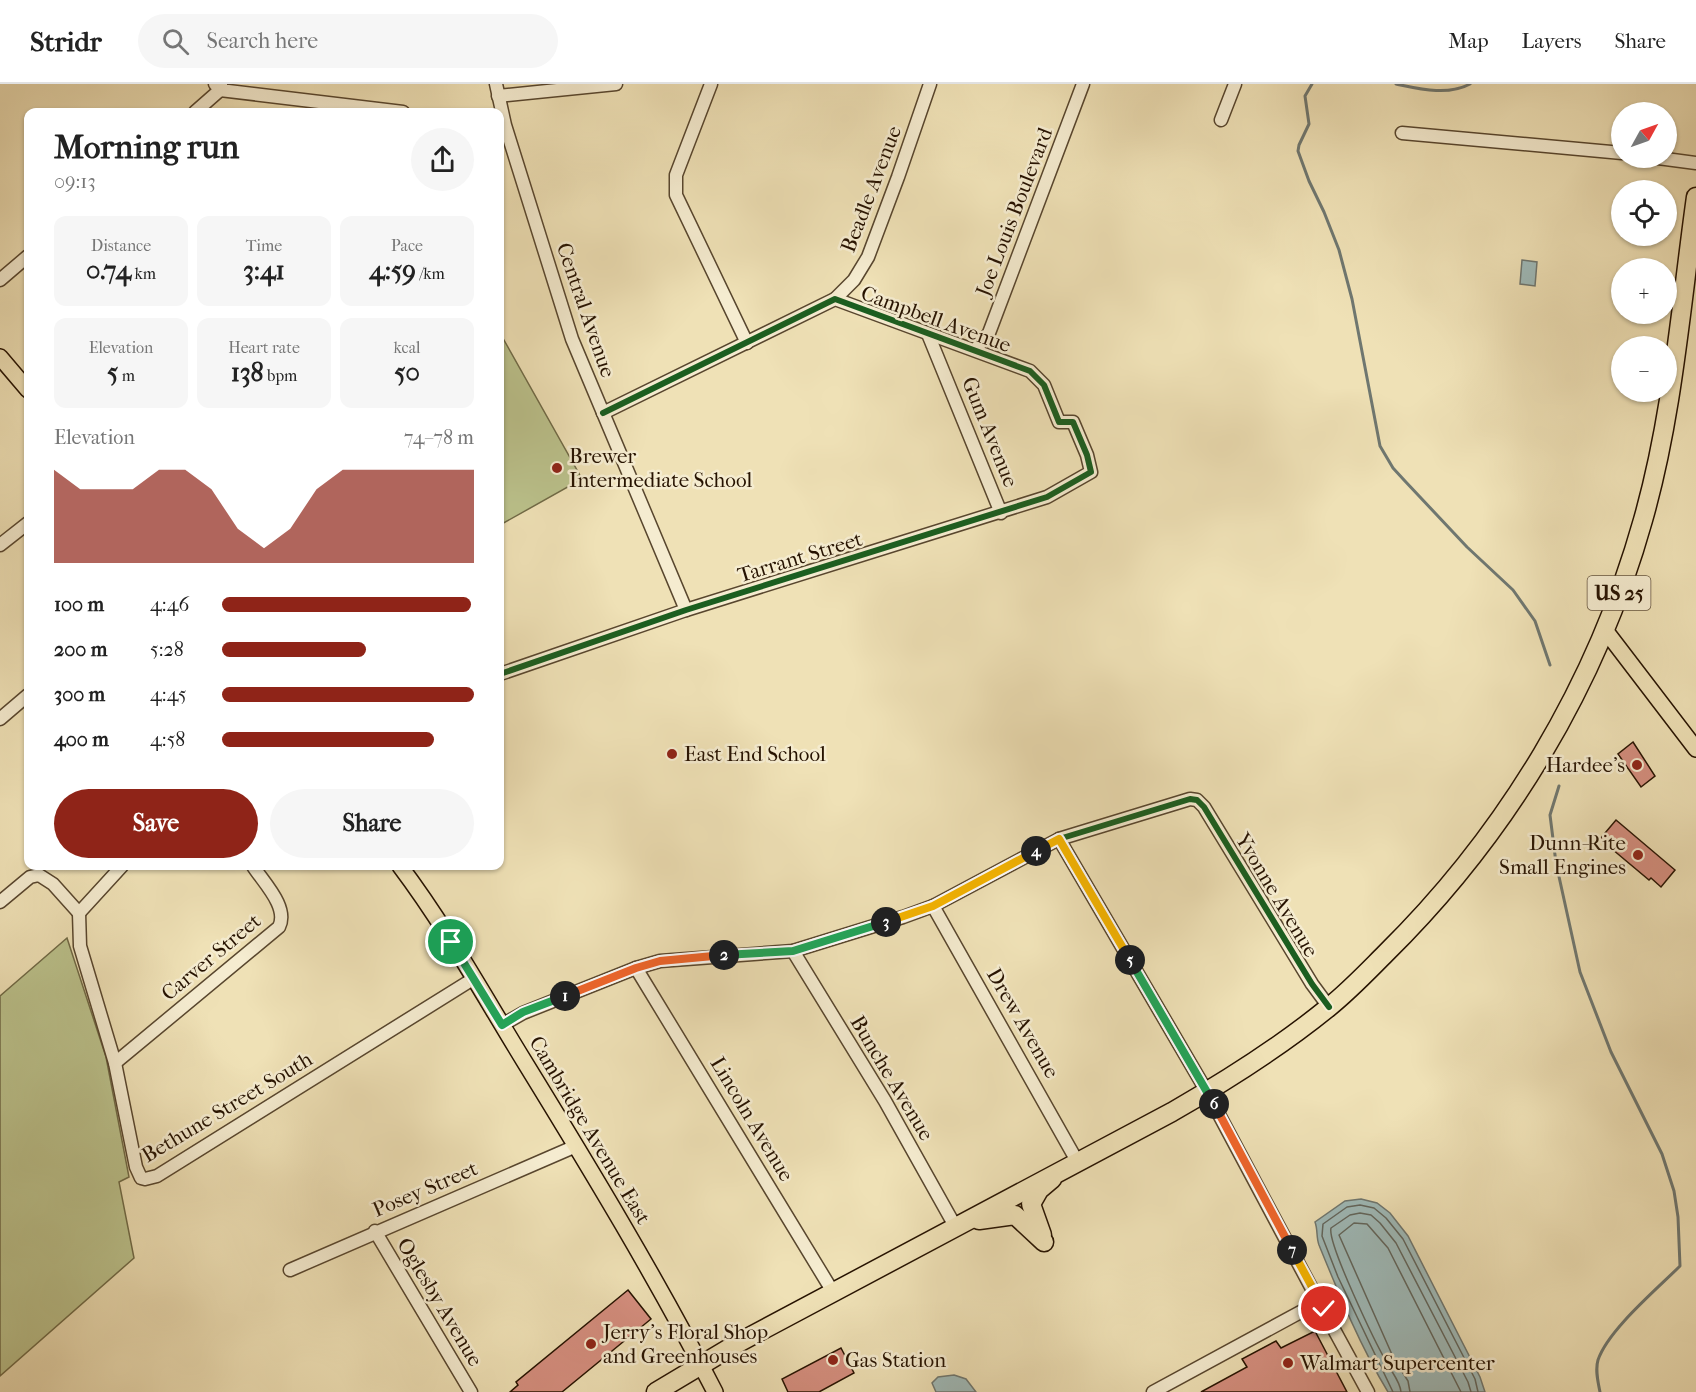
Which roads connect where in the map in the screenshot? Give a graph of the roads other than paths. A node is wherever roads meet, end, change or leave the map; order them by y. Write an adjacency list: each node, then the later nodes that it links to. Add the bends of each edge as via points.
1 (616, 84): 7 (street)
2 (711, 84): 22 (street, via 676,175 676,195)
3 (930, 84): 20 (street, Beadle Avenue, via 868,257 854,280)
4 (1083, 84): 23 (street, Joe Louis Boulevard, via 989,333)
5 (1235, 84): 11 (street)
6 (218, 86): 8 (street); 9 (street)
7 (497, 90): 10 (street, Central Avenue)
8 (199, 108)
9 (375, 108)
10 (500, 108)
11 (1221, 120)
12 (504, 131): 26 (street, Central Avenue, via 572,339)
13 (1402, 133): 14 (street)
14 (1611, 152)
15 (1677, 160): 16 (street)
16 (1696, 163)
17 (1696, 197): 32 (highway, US 25, via 1656,471)
18 (24, 259): 19 (street)
19 (0, 280)
20 (835, 299): 21 (street, Campbell Avenue); 22 (street, Campbell Avenue)
21 (928, 333): 23 (street, Campbell Avenue); 28 (street, Gum Avenue)
22 (747, 343): 26 (street, Campbell Avenue)
23 (975, 350): 27 (street, Campbell Avenue, via 1036,375 1059,422 1073,422)
24 (0, 357): 25 (main road)
25 (24, 385)
26 (603, 413): 31 (street, Central Avenue)
27 (1088, 455): 28 (street, Tarrant Street, via 1091,472 1047,497)
28 (1001, 513): 31 (street, Tarrant Street)
29 (24, 526): 30 (street)
30 (0, 545)
31 (686, 610): 33 (street, Tarrant Street)
32 (1605, 630): 36 (main road); 47 (highway, US 25, via 1552,739 1482,845 1402,938)
33 (504, 673)
34 (24, 698): 35 (street)
35 (0, 719)
36 (1696, 749)
37 (1059, 839): 42 (street); 47 (street, Yvonne Avenue, via 1184,800 1197,800); 50 (street)
38 (118, 870): 43 (street)
39 (256, 870): 49 (street, Carver Street, via 281,910 279,927)
40 (403, 870): 46 (main road, Cambridge Avenue East)
41 (0, 902): 43 (street, via 30,877 39,875)
42 (933, 906): 44 (street); 52 (street, Drew Avenue)
43 (79, 913): 49 (street, Bethune Street South, via 80,946)
44 (793, 951): 45 (street, via 681,958); 53 (street, Bunche Avenue)
45 (636, 968): 48 (street, via 523,1012); 56 (street, Lincoln Avenue)
46 (473, 979): 48 (main road, Cambridge Avenue East); 49 (street, Bethune Street South, via 151,1179 141,1178 136,1167)
47 (1329, 1007): 50 (highway, US 25)
48 (502, 1025): 51 (main road, Cambridge Avenue East)
49 (116, 1063)
50 (1207, 1092): 52 (highway, US 25); 57 (street)
51 (576, 1146): 54 (street, Posey Street); 58 (main road, Cambridge Avenue East)
52 (1074, 1162): 53 (highway, US 25); 53 (highway, via 1039,1190 1031,1204 1044,1242 1015,1215)
53 (957, 1225): 56 (highway, US 25)
54 (375, 1231): 55 (street, Posey Street); 59 (street, Oglesby Avenue)
55 (290, 1270)
56 (833, 1292): 58 (highway, US 25)
57 (1319, 1302): 62 (street); 63 (street)
58 (701, 1364): 60 (highway, US 25); 61 (main road, Cambridge Avenue East)
59 (471, 1392)
60 (656, 1392)
61 (715, 1392)
62 (1153, 1392)
63 (1368, 1392)

